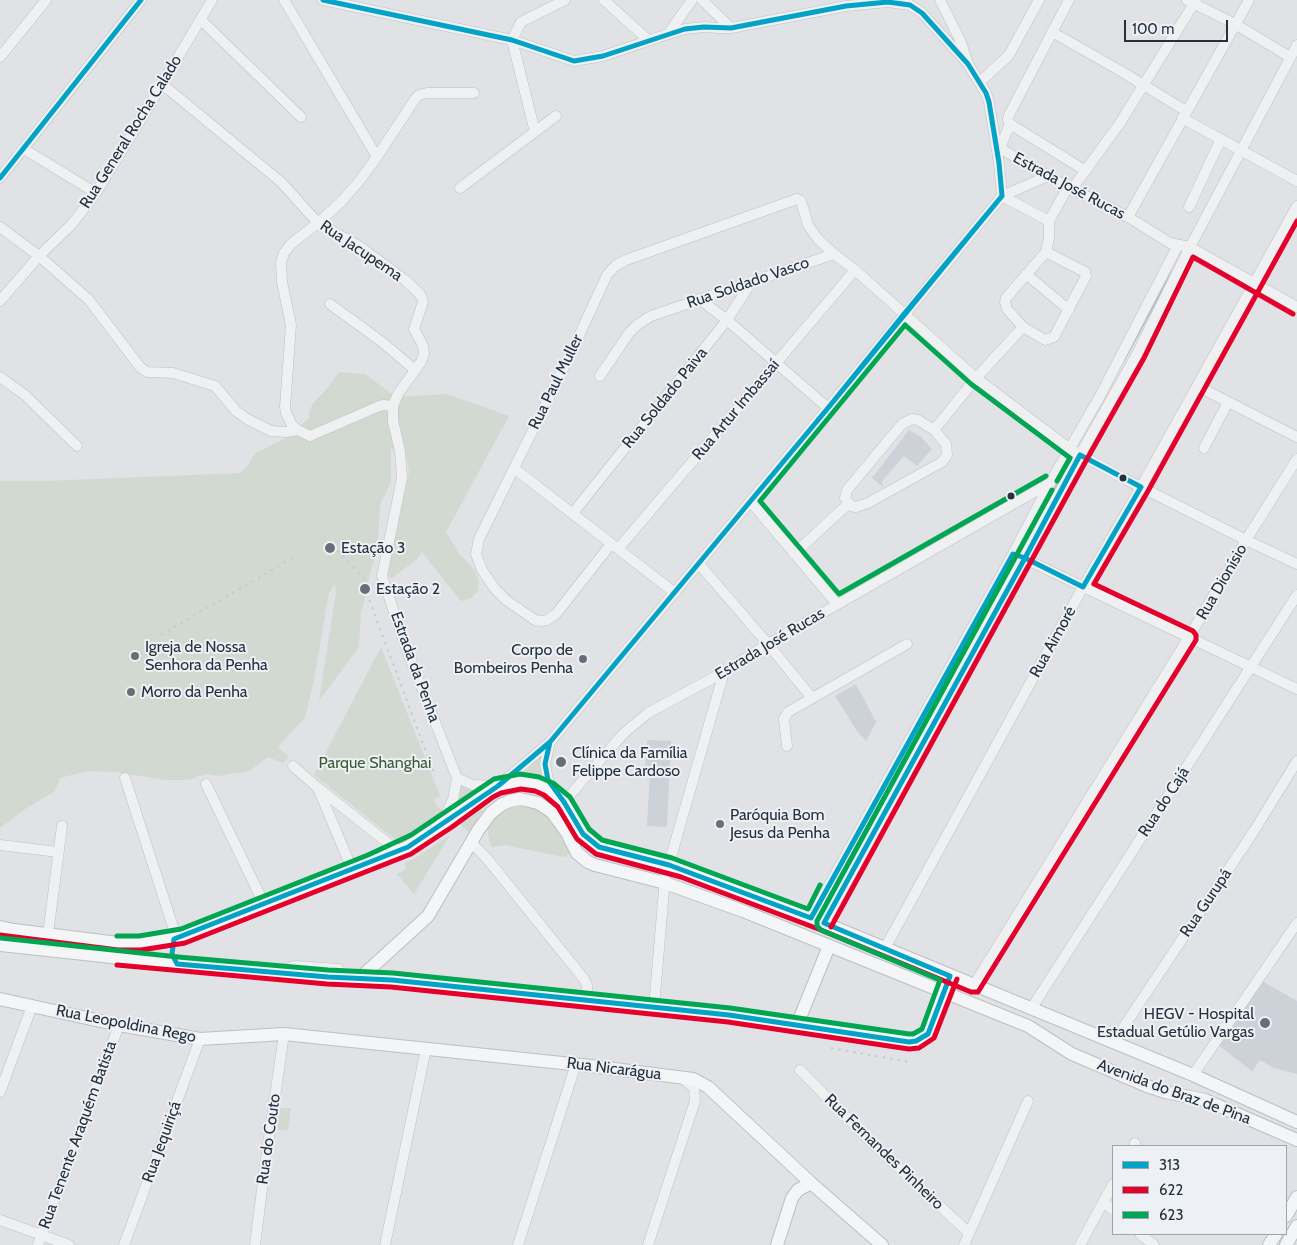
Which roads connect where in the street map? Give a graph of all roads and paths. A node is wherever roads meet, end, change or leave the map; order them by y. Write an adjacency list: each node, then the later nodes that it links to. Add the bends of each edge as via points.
1 (46, 0): 25 (street)
2 (141, 0): 39 (street)
3 (212, 0): 17 (street, Rua General Rocha Calado)
4 (284, 0): 41 (street)
5 (324, 0): 14 (street, Estrada José Rucas)
6 (565, 0): 22 (street, via 521,22)
7 (604, 0): 23 (street)
8 (692, 0): 21 (street)
9 (702, 0): 19 (street)
10 (940, 0): 27 (street)
11 (1040, 0): 28 (street, via 1009,56)
12 (1069, 0): 20 (street)
13 (1249, 0): 18 (street)
14 (335, 1): 22 (street, Estrada José Rucas)
15 (888, 1): 19 (street, Estrada José Rucas); 27 (street, Estrada José Rucas, via 917,9)
16 (1192, 1): 18 (street); 30 (street)
17 (201, 20): 29 (street, Rua General Rocha Calado); 34 (street)
18 (1235, 24): 26 (street); 32 (street)
19 (731, 28): 21 (street, Estrada José Rucas, via 704,27)
20 (1052, 32): 30 (street); 35 (street, via 1009,115)
21 (668, 34): 23 (street, Estrada José Rucas)
22 (512, 40): 23 (street, Estrada José Rucas, via 574,60 603,56); 36 (street)
23 (648, 40)
24 (1297, 45): 26 (street)
25 (0, 57)
26 (1292, 61): 40 (street)
27 (968, 64): 28 (street, Estrada José Rucas)
28 (980, 82): 38 (street, Estrada José Rucas, via 989,102)
29 (162, 84): 48 (street, Rua General Rocha Calado); 54 (street, Rua Jacupema, via 281,182)
30 (1144, 86): 32 (street); 42 (street)
31 (474, 93): 41 (street, via 419,95)
32 (1184, 115): 37 (street); 52 (street)
33 (556, 116): 36 (street)
34 (301, 117)
35 (1011, 125): 38 (street); 42 (street)
36 (535, 132): 46 (street)
37 (1221, 139): 40 (street); 51 (street)
38 (998, 147): 43 (street, Estrada José Rucas); 49 (street)
39 (24, 149): 44 (street); 48 (street)
40 (1240, 150): 45 (street); 57 (street)
41 (377, 157): 54 (street, via 342,201)
42 (1086, 170): 47 (street)
43 (1048, 176): 47 (street, Estrada José Rucas); 49 (street)
44 (0, 178)
45 (1297, 181)
46 (460, 188)
47 (1070, 188): 52 (street, Estrada José Rucas); 53 (street)
48 (96, 193): 60 (street, Rua General Rocha Calado, via 72,224)
49 (1002, 196): 53 (street); 70 (street)
50 (1297, 206): 64 (street, Rua Aimoré)
51 (1189, 207)
52 (1128, 217): 56 (street, Estrada José Rucas)
53 (1049, 221): 58 (street, via 1050,238)
54 (318, 223): 74 (street, Rua Jacupema, via 366,251 416,289 422,298 414,329 425,351); 82 (street, via 291,244 281,263 291,325 285,407 288,418)
55 (0, 227): 60 (street)
56 (1178, 245): 57 (street, Estrada José Rucas); 87 (street, via 1100,396)
57 (1190, 247): 64 (street, Estrada José Rucas); 87 (street, via 1137,354)
58 (1046, 252): 62 (street); 69 (street, via 1086,273)
59 (834, 254): 61 (street); 63 (street, Rua Soldado Vasco); 89 (street, Rua Paul Muller, via 808,225 802,201 797,199 615,266)
60 (39, 256): 66 (street, Rua General Rocha Calado); 82 (street, via 89,300 147,372 172,373 215,386 248,420 271,431)
61 (855, 270): 70 (street); 73 (street, Rua Artur Imbassaí)
62 (1026, 274): 69 (street); 72 (street, via 1005,302)
63 (752, 280): 65 (street, Rua Soldado Vasco); 71 (street, Rua Soldado Paiva)
64 (1254, 282): 68 (street, Estrada José Rucas); 78 (street, Rua Aimoré)
65 (699, 299): 71 (street); 75 (street, Rua Soldado Vasco, via 658,313 637,325)
66 (0, 301)
67 (330, 304): 74 (street)
68 (1297, 307)
69 (1069, 310): 72 (street, via 1050,340)
70 (904, 314): 77 (street); 81 (street)
71 (727, 320): 73 (street); 94 (street, Rua Soldado Paiva)
72 (1022, 327): 77 (street)
73 (776, 363): 81 (street); 96 (street, Rua Artur Imbassaí)
74 (415, 370): 80 (street, Rua Jacupema)
75 (600, 376)
76 (0, 378): 85 (street, via 25,395)
77 (976, 378): 83 (street); 87 (street)
78 (1197, 386): 79 (street); 91 (street, Rua Aimoré)
79 (1228, 402): 84 (street); 86 (street)
80 (393, 406): 82 (street, via 377,407 310,436); 118 (street, Estrada da Penha, via 402,478 382,576)
81 (828, 408): 92 (street)
82 (298, 430)
83 (934, 430): 93 (street, via 918,420 902,424 847,490); 93 (street, via 947,448 942,462 868,503 856,507)
84 (1297, 437)
85 (77, 446)
86 (1204, 448)
87 (1075, 452): 90 (street); 91 (street); 98 (street)
88 (1297, 459): 95 (street, Rua Dionísio)
89 (515, 469): 94 (street); 96 (street, Rua Paul Muller, via 479,539 476,554 482,570 506,600 534,620 547,620)
90 (1050, 483): 98 (street); 104 (street, Estrada José Rucas)
91 (1141, 487): 95 (street); 101 (street, Rua Aimoré)
92 (750, 501): 97 (street); 99 (street)
93 (848, 504): 97 (street)
94 (573, 513): 96 (street)
95 (1246, 540): 100 (street); 105 (street, Rua Dionísio)
96 (615, 547): 102 (street)
97 (794, 554): 104 (street)
98 (1019, 556): 101 (street); 112 (street)
99 (699, 564): 102 (street); 106 (street)
100 (1297, 564)
101 (1083, 587): 105 (street); 143 (street, Rua Aimoré)
102 (675, 593): 113 (street)
103 (1297, 595): 108 (street, Rua do Cajá)
104 (837, 604): 106 (street, Estrada José Rucas)
105 (1189, 637): 108 (street); 147 (street, Rua Dionísio)
106 (768, 644): 109 (street, Estrada José Rucas); 111 (street)
107 (908, 644): 111 (street)
108 (1251, 668): 110 (street); 153 (street, Rua do Cajá)
109 (724, 672): 122 (street, Estrada José Rucas, via 636,722); 129 (street)
110 (1297, 690)
111 (812, 698): 114 (street, via 785,715)
112 (922, 731): 132 (street); 133 (street)
113 (550, 742): 120 (street); 122 (street, via 545,764 548,780)
114 (787, 746)
115 (1297, 761): 158 (street, Rua Gurupá, via 1254,832)
116 (294, 766): 121 (street)
117 (125, 778): 140 (street, via 174,930)
118 (457, 778): 120 (street, via 473,785); 124 (street, via 453,800)
119 (206, 784): 134 (street)
120 (498, 786): 122 (main road, via 526,781 548,788); 124 (main road)
121 (317, 787): 127 (street); 130 (street)
122 (564, 802): 129 (main road, Avenida do Braz de Pina, via 583,834 599,847)
123 (62, 826): 128 (street)
124 (438, 827): 127 (main road)
125 (472, 843): 131 (main road, Avenida do Braz de Pina, via 486,820 501,805 520,800 538,803 552,812 577,852 588,862); 146 (main road, via 428,916); 149 (street, via 584,979)
126 (0, 845): 128 (street)
127 (398, 851): 130 (main road)
128 (58, 852): 139 (street)
129 (669, 865): 131 (street); 135 (main road, Avenida do Braz de Pina)
130 (352, 869): 134 (main road)
131 (665, 882): 142 (main road, Avenida do Braz de Pina); 152 (street)
132 (827, 889): 133 (street); 135 (street)
133 (839, 896): 136 (street)
134 (264, 904): 140 (main road)
135 (811, 918): 136 (main road, Avenida do Braz de Pina)
136 (824, 923): 143 (main road, Avenida do Braz de Pina)
137 (1297, 923): 162 (street)
138 (0, 926): 139 (main road)
139 (48, 934): 140 (main road, via 118,943)
140 (174, 939): 144 (main road, via 172,954)
141 (0, 945): 144 (main road)
142 (829, 946): 148 (main road, Avenida do Braz de Pina); 155 (main road)
143 (885, 948): 145 (main road, Avenida do Braz de Pina)
144 (177, 964): 146 (main road, via 339,973)
145 (950, 976): 147 (main road, Avenida do Braz de Pina); 148 (main road)
146 (360, 978): 152 (main road)
147 (974, 985): 153 (main road, Avenida do Braz de Pina)
148 (943, 992): 155 (main road, via 928,1034 916,1041); 167 (main road, Avenida do Braz de Pina, via 1028,1026 1072,1054 1147,1086 1205,1100)
149 (587, 995)
150 (0, 999): 151 (main road, Rua Leopoldina Rego)
151 (32, 1006): 154 (main road, Rua Leopoldina Rego); 164 (street)
152 (654, 1007): 155 (main road)
153 (1031, 1009): 158 (main road, Avenida do Braz de Pina)
154 (119, 1025): 157 (main road, Rua Leopoldina Rego); 177 (street, Rua Tenente Araquém Batista)
155 (797, 1025)
156 (284, 1034): 157 (main road, Rua Leopoldina Rego); 159 (main road, Rua Nicarágua); 182 (street, Rua do Couto)
157 (200, 1039): 181 (street, Rua Jequiriçá)
158 (1113, 1043): 162 (main road, Avenida do Braz de Pina)
159 (426, 1049): 160 (main road, Rua Nicarágua); 183 (street)
160 (576, 1064): 163 (main road, Rua Nicarágua); 184 (street)
161 (800, 1070): 176 (street, Rua Fernandes Pinheiro, via 872,1144)
162 (1193, 1076): 166 (main road, Avenida do Braz de Pina)
163 (681, 1077): 168 (main road, Rua Nicarágua, via 708,1087); 185 (street, via 694,1088 695,1102)
164 (0, 1092)
165 (1028, 1101): 176 (street)
166 (1297, 1122)
167 (1297, 1140)
168 (811, 1183): 186 (main road, via 792,1198); 187 (main road, Rua Nicarágua)
169 (1112, 1186): 171 (street)
170 (1297, 1197): 173 (main road)
171 (1103, 1202): 172 (street); 189 (street)
172 (1112, 1209)
173 (1287, 1214)
174 (0, 1220): 177 (street)
175 (1297, 1226): 191 (main road)
176 (969, 1233): 188 (street)
177 (42, 1235): 179 (street, Rua Tenente Araquém Batista); 180 (street)
178 (1141, 1235): 190 (street)
179 (38, 1245)
180 (68, 1245)
181 (124, 1245)
182 (256, 1245)
183 (385, 1245)
184 (518, 1245)
185 (648, 1245)
186 (776, 1245)
187 (882, 1245)
188 (964, 1245)
189 (1080, 1245)
190 (1154, 1245)
191 (1286, 1245)

